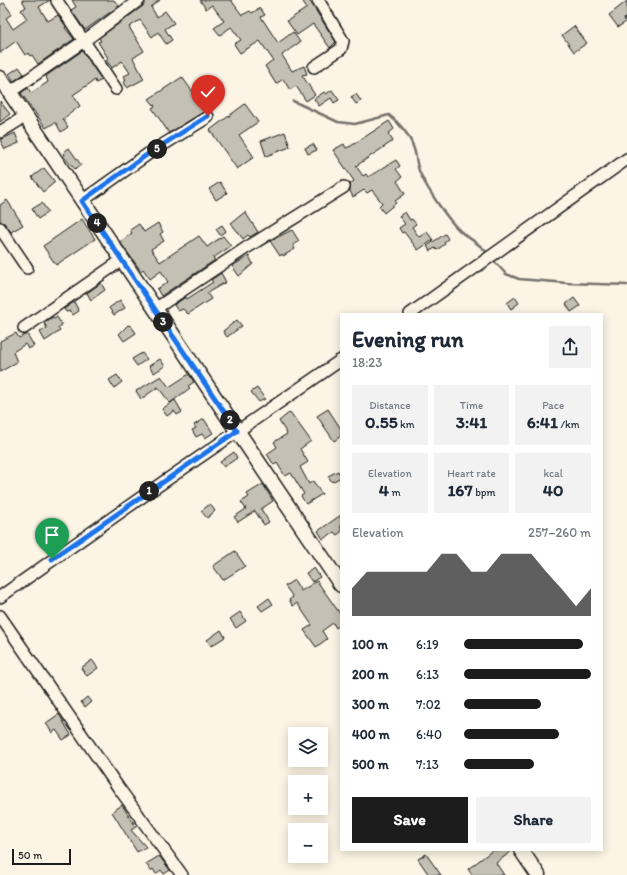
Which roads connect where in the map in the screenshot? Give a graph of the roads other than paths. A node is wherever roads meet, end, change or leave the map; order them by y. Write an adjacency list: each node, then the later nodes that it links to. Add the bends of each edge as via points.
1 (139, 0): 4 (street)
2 (318, 0): 5 (street, via 344,41 344,46)
3 (57, 1): 4 (street)
4 (84, 41): 7 (street); 8 (street)
5 (314, 67)
6 (0, 78): 8 (main road)
7 (116, 89)
8 (10, 92): 9 (main road)
9 (26, 116): 11 (street); 14 (main road)
10 (208, 116): 14 (street, via 148,154)
11 (0, 132)
12 (627, 159): 19 (street)
13 (344, 187): 18 (street)
14 (82, 201): 16 (main road)
15 (0, 228): 17 (street)
16 (122, 260): 18 (main road); 20 (street)
17 (27, 268)
18 (155, 309): 22 (main road)
19 (411, 313)
20 (24, 328)
21 (340, 361): 22 (street)
22 (237, 431): 23 (main road); 24 (street)
23 (340, 584)
24 (0, 597)
25 (0, 616): 27 (street)
26 (522, 851): 28 (main road)
27 (182, 875)
28 (538, 875)

